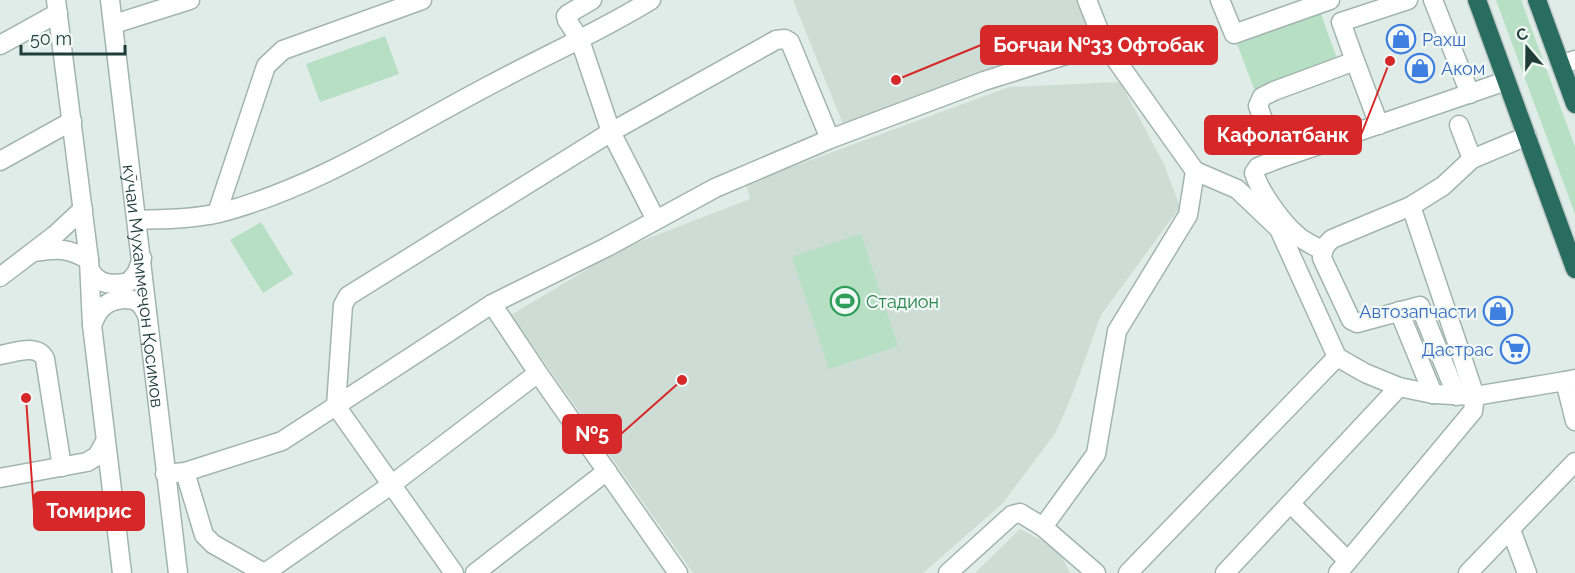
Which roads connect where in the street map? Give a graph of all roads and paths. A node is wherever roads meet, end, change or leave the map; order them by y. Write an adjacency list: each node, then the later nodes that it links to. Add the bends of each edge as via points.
1 (110, 0): 15 (street, кӯчаи Мухаммеҷон Қосимов)
2 (190, 0): 15 (street)
3 (422, 0): 36 (street, via 283,50 266,66)
4 (592, 0): 16 (street, via 566,16)
5 (651, 0): 16 (street)
6 (1087, 0): 17 (street)
7 (1220, 0): 8 (street, via 1234,34)
8 (1331, 0): 14 (street)
9 (1408, 0): 14 (street)
10 (1433, 0): 22 (street)
11 (1477, 0): 21 (highway)
12 (1537, 0): 20 (highway)
13 (57, 7): 18 (street); 24 (street)
14 (1341, 22): 19 (street)
15 (114, 24): 37 (street, кӯчаи Мухаммеҷон Қосимов)
16 (580, 40): 27 (street); 36 (street, via 345,163 272,197)
17 (1104, 43): 29 (street, via 984,81); 33 (street)
18 (0, 45)
19 (1355, 61): 25 (street); 30 (street, via 1262,97 1258,105)
20 (1568, 62): 23 (highway)
21 (1506, 81): 22 (street); 28 (highway)
22 (1470, 94): 25 (street)
23 (1575, 104)
24 (72, 122): 32 (street); 35 (street)
25 (1379, 125): 30 (street)
26 (1459, 125): 31 (street)
27 (611, 132): 29 (street, via 785,39 790,42); 38 (street); 58 (street, via 348,297 343,305)
28 (1527, 136): 31 (street); 44 (highway)
29 (830, 139): 38 (street, via 715,188)
30 (1278, 159): 39 (street, via 1258,167 1254,173)
31 (1473, 159): 34 (street, via 1443,186)
32 (0, 161)
33 (1195, 171): 39 (street, via 1237,189); 69 (street, via 1188,215 1117,331 1096,453)
34 (1412, 206): 40 (street, via 1332,239); 57 (street)
35 (83, 209): 41 (street); 43 (street)
36 (217, 213): 37 (street)
37 (137, 220): 42 (street, кӯчаи Мухаммеҷон Қосимов)
38 (656, 220): 46 (street)
39 (1283, 227): 40 (street); 51 (street)
40 (1323, 251): 47 (street, via 1322,258 1351,320 1357,323)
41 (33, 252): 43 (street, via 72,251); 45 (street)
42 (142, 258): 43 (street, via 129,282 105,284 95,278); 48 (street, кӯчаи Мухаммеҷон Қосимов)
43 (89, 265): 49 (street)
44 (1575, 269)
45 (0, 277)
46 (492, 304): 52 (street); 58 (street)
47 (1399, 311): 55 (street); 56 (street, via 1421,307)
48 (147, 315): 49 (street, via 140,304 120,300 99,310); 65 (street, кӯчаи Мухаммеҷон Қосимов)
49 (93, 325): 60 (street)
50 (0, 355): 62 (street, via 42,352)
51 (1337, 357): 54 (street); 80 (street)
52 (538, 373): 63 (street); 67 (street)
53 (1570, 380): 57 (street); 59 (street)
54 (1398, 387): 55 (street); 68 (street)
55 (1433, 394): 56 (street)
56 (1457, 396): 57 (street)
57 (1475, 396): 71 (street, via 1473,411)
58 (336, 406): 64 (street, via 282,441); 67 (street)
59 (1575, 422)
60 (105, 442): 62 (street, via 97,456 87,462); 73 (street)
61 (1575, 462): 70 (street)
62 (62, 467): 66 (street)
63 (607, 471): 72 (street); 77 (street)
64 (185, 472): 65 (street); 75 (street, via 204,535)
65 (165, 474): 74 (street, кӯчаи Мухаммеҷон Қосимов)
66 (0, 478)
67 (391, 485): 75 (street); 76 (street)
68 (1291, 504): 71 (street); 81 (street)
69 (1043, 527): 78 (street, via 1020,513 1012,514); 79 (street)
70 (1511, 530): 82 (street); 83 (street)
71 (1343, 567)
72 (669, 570)
73 (122, 573)
74 (178, 573)
75 (264, 573)
76 (454, 573)
77 (475, 573)
78 (948, 573)
79 (1096, 573)
80 (1128, 573)
81 (1225, 573)
82 (1468, 573)
83 (1527, 573)

